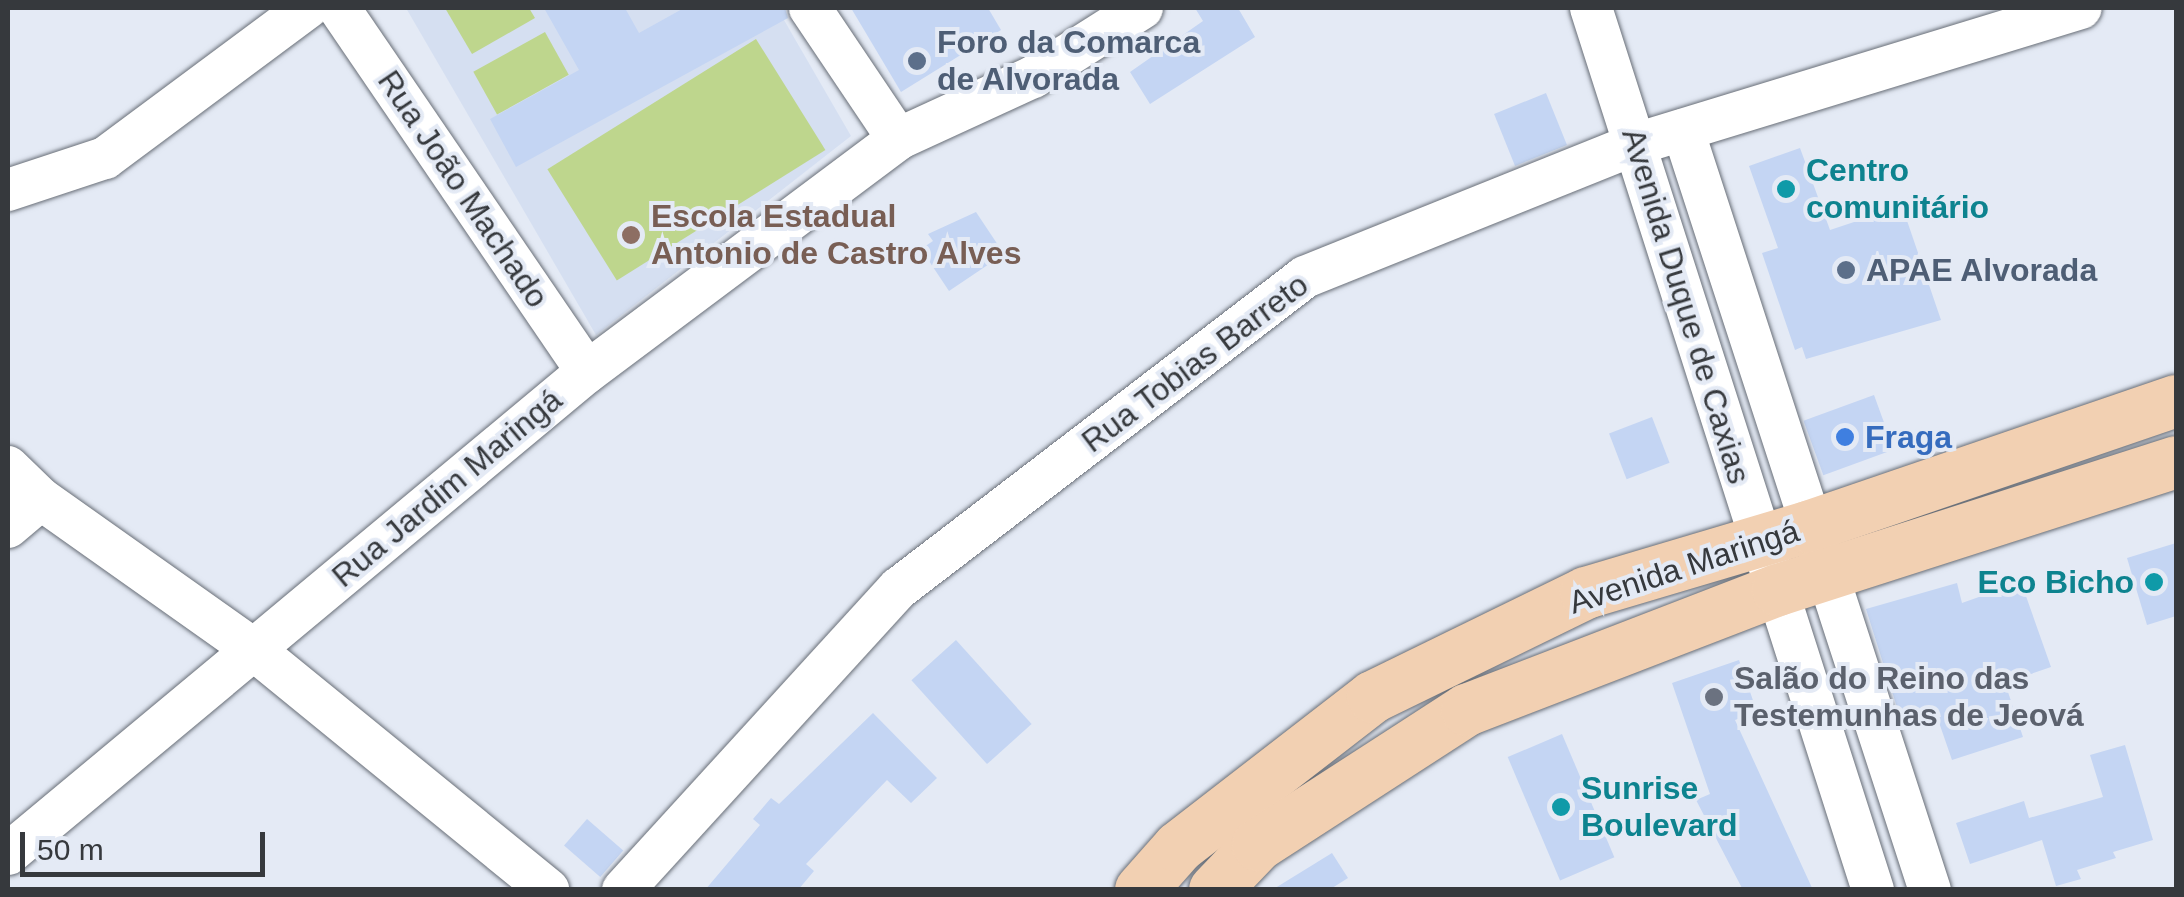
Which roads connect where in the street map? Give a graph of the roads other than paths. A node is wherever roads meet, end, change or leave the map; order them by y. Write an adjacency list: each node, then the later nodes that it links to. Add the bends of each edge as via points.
1 (307, 8): 10 (street, via 105,158)
2 (339, 8): 11 (street, Rua João Machado)
3 (810, 8): 8 (street)
4 (1591, 8): 9 (street, Avenida Duque de Caxias)
5 (2081, 8): 7 (street, Rua Tobias Barreto)
6 (1122, 13): 8 (street, Rua Jardim Maringá, via 1033,77)
7 (1683, 130): 9 (street, Rua Tobias Barreto); 17 (street, Avenida Duque de Caxias)
8 (898, 139): 11 (street, Rua Jardim Maringá)
9 (1636, 144): 17 (street, Avenida Duque de Caxias); 21 (street, Rua Tobias Barreto, via 1305,277 899,588)
10 (8, 190)
11 (587, 372): 18 (street, Rua Jardim Maringá)
12 (2176, 401): 17 (main road, Avenida Maringá)
13 (2176, 462): 17 (main road, Avenida Maringá)
14 (8, 466): 15 (street)
15 (41, 500): 16 (street); 18 (street)
16 (8, 527)
17 (1792, 559): 22 (main road, Avenida Maringá, via 1586,593 1373,697 1179,847); 23 (main road, Avenida Maringá, via 1467,710 1258,845); 24 (street, Avenida Duque de Caxias); 25 (street, Avenida Duque de Caxias)
18 (253, 649): 19 (street, Rua Jardim Maringá); 20 (street)
19 (8, 854)
20 (548, 890)
21 (623, 890)
22 (1141, 890)
23 (1216, 890)
24 (1872, 890)
25 (1930, 890)

